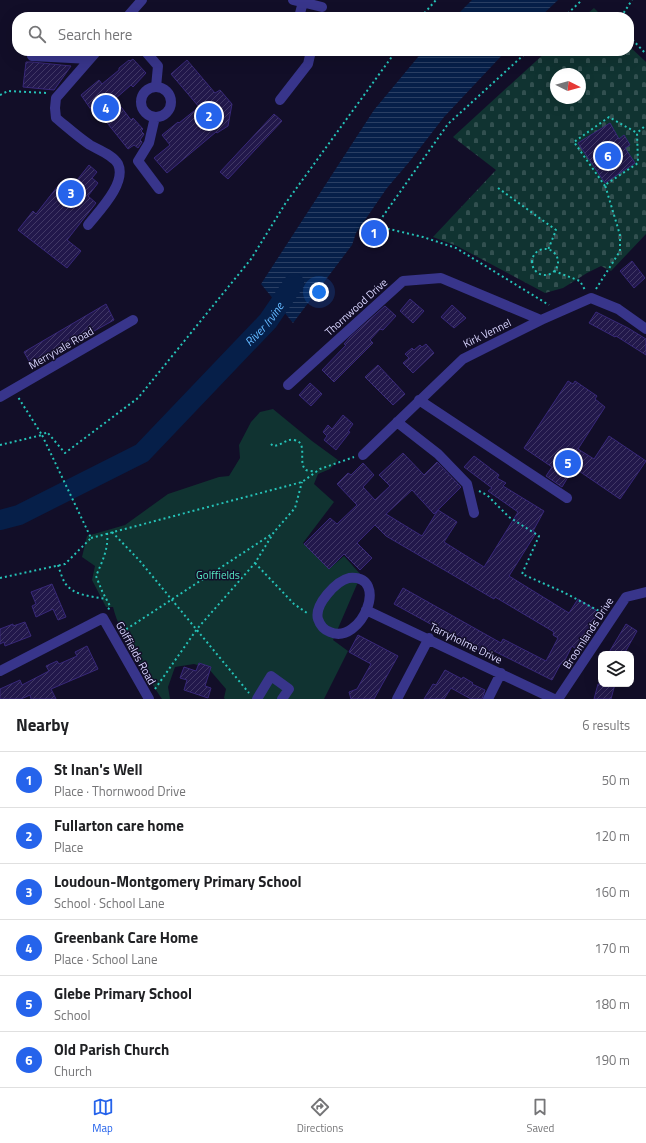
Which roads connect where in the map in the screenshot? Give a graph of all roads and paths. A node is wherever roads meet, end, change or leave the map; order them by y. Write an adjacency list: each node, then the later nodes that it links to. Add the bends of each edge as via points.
1 (142, 0): 8 (street)
2 (293, 0): 6 (street)
3 (436, 0): 10 (path)
4 (582, 0): 11 (path)
5 (632, 0): 12 (path)
6 (304, 2): 7 (street); 9 (street)
7 (323, 3)
8 (131, 12)
9 (301, 12)
10 (425, 12)
11 (569, 12)
12 (624, 12)
13 (634, 41): 14 (path)
14 (646, 54)
15 (32, 56): 21 (street)
16 (93, 56): 21 (street)
17 (149, 56): 22 (street, via 158,66)
18 (310, 56): 25 (street, via 308,64)
19 (392, 56): 45 (path, via 285,204 251,259 138,398 65,453 47,432)
20 (523, 56): 36 (path, via 448,124 376,226 456,248)
21 (90, 59): 23 (street)
22 (156, 87): 26 (street, via 165,91 170,100 165,114); 26 (street, via 147,90 142,97 141,107 147,114)
23 (59, 94): 24 (path, via 8,91); 32 (street, via 56,98 56,118 113,158 120,173 115,191)
24 (0, 95)
25 (280, 100)
26 (156, 117): 31 (street, via 149,143 138,161)
27 (646, 125): 28 (path)
28 (637, 133): 29 (path, via 638,163 605,185); 29 (path, via 609,117 574,142)
29 (606, 187): 35 (path, via 620,235 620,251)
30 (498, 188): 33 (path, via 556,230)
31 (158, 189)
32 (88, 225)
33 (548, 250): 34 (path, via 557,259 557,268); 34 (path, via 536,253 532,260 533,268 543,275)
34 (554, 271): 35 (path, via 580,281)
35 (591, 298): 36 (street, Kirk Vennel); 39 (street, via 618,309)
36 (559, 312): 38 (street, Kirk Vennel)
37 (133, 320): 41 (street, Merryvale Road)
38 (541, 320): 40 (street, Thornwood Drive, via 441,278 403,281); 43 (street, Kirk Vennel, via 463,359)
39 (646, 329)
40 (288, 385)
41 (13, 390): 42 (street, Merryvale Road); 45 (path)
42 (0, 397)
43 (420, 400): 44 (street, Kirk Vennel); 52 (street)
44 (397, 422): 48 (street, Kirk Vennel); 51 (street, via 438,454)
45 (42, 435): 47 (path); 57 (path)
46 (271, 444): 49 (path, via 277,446 292,439 296,440 303,450 302,461 305,468)
47 (0, 445)
48 (363, 455): 49 (path)
49 (316, 472): 50 (path)
50 (302, 482): 54 (path); 55 (path, via 295,508)
51 (467, 484): 53 (street); 67 (path, via 487,495 509,517 539,536 522,574 563,592)
52 (567, 498)
53 (474, 514)
54 (112, 532): 56 (path); 63 (path)
55 (274, 532): 58 (path); 63 (path)
56 (107, 533): 57 (path); 62 (path, via 104,556 96,576)
57 (91, 538): 59 (path, via 64,564)
58 (255, 563): 65 (path, via 294,604 306,612); 68 (path)
59 (58, 565): 60 (path); 62 (path, via 64,582 72,591)
60 (0, 578)
61 (646, 592): 67 (street, Broomlands Drive, via 626,597)
62 (106, 599): 66 (path, via 110,606)
63 (171, 599): 68 (path); 69 (path)
64 (366, 610): 65 (street, via 356,626 340,634 330,632 322,626); 65 (street, via 370,600 368,586 361,579 349,578 341,581 325,598 318,606); 70 (street, Tarryholme Drive)
65 (317, 614)
66 (103, 618): 69 (street, Golffields Road); 71 (street)
67 (611, 618): 79 (street, Broomlands Drive)
68 (197, 628): 73 (path); 74 (path)
69 (114, 637): 74 (street, Golffields Road)
70 (429, 638): 72 (street, Tarryholme Drive); 76 (street)
71 (0, 671)
72 (501, 673): 77 (street); 78 (street, Tarryholme Drive)
73 (259, 697): 75 (street, via 271,676 289,689)
74 (149, 699)
75 (282, 699)
76 (397, 699)
77 (488, 699)
78 (554, 699)
79 (558, 699)

